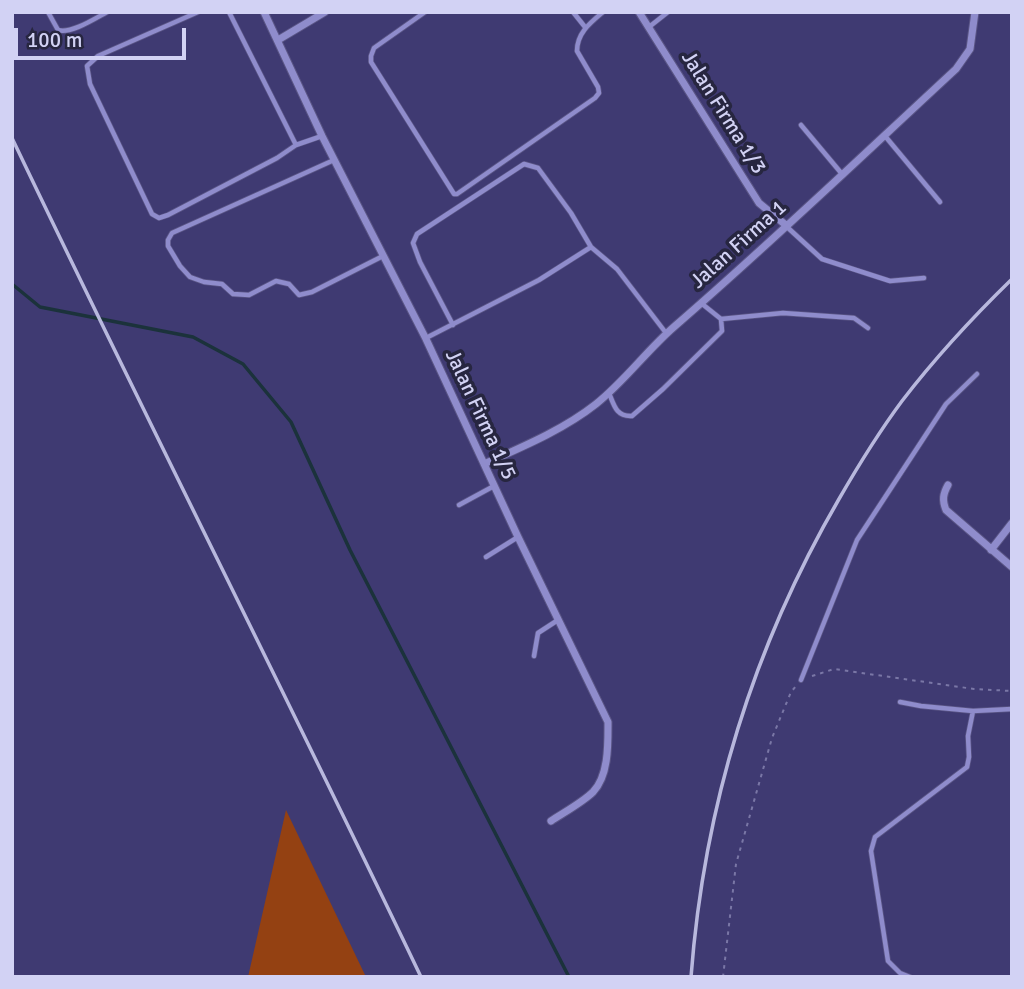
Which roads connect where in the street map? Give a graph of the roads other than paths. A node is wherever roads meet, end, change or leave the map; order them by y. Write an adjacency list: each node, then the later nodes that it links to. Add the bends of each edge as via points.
1 (48, 12): 2 (lane, via 63,32)
2 (107, 12)
3 (198, 12): 19 (lane, via 98,56 87,66 90,84 152,214 159,218 168,215)
4 (229, 12): 19 (lane)
5 (264, 12): 15 (street, Jalan Firma 1/5)
6 (325, 12): 15 (street)
7 (425, 12): 13 (lane, via 374,48 371,62 454,194 599,93 577,51)
8 (573, 12): 13 (lane)
9 (603, 12): 13 (lane)
10 (639, 12): 14 (street, Jalan Firma 1/3)
11 (668, 12): 14 (lane)
12 (975, 12): 17 (street, Jalan Firma 1, via 970,49 957,69)
13 (585, 27)
14 (649, 27): 23 (street, Jalan Firma 1/3, via 759,203)
15 (278, 40): 18 (street, Jalan Firma 1/5)
16 (801, 125): 21 (lane)
17 (884, 135): 21 (street, Jalan Firma 1); 22 (lane)
18 (322, 136): 19 (lane); 20 (street, Jalan Firma 1/5)
19 (296, 145)
20 (334, 160): 25 (street, Jalan Firma 1/5); 25 (lane, via 172,233 168,246 190,277 222,284 233,294 249,295 276,281 289,284 299,295 312,292)
21 (842, 174): 23 (street, Jalan Firma 1)
22 (940, 202)
23 (786, 226): 26 (lane, via 822,260 890,281); 27 (street, Jalan Firma 1)
24 (590, 247): 29 (lane); 29 (lane, via 538,168 524,164 417,234 413,243); 31 (lane, via 617,269)
25 (384, 256): 32 (street, Jalan Firma 1/5)
26 (924, 278)
27 (701, 303): 28 (lane); 31 (street, Jalan Firma 1)
28 (721, 319): 30 (lane, via 783,313 854,318); 34 (lane, via 722,331 632,416 616,411)
29 (453, 325): 32 (lane)
30 (868, 328)
31 (666, 333): 34 (street, Jalan Firma 1)
32 (426, 339): 35 (street, Jalan Firma 1/5)
33 (977, 374): 46 (lane, via 946,404 858,540)
34 (609, 392): 35 (street, Jalan Firma 1, via 555,431)
35 (484, 464): 37 (street, Jalan Firma 1/5)
36 (948, 485): 41 (street, via 943,499 946,510)
37 (494, 486): 38 (lane); 40 (street, Jalan Firma 1/5)
38 (459, 505)
39 (1012, 523): 41 (street)
40 (518, 537): 42 (lane); 44 (street, Jalan Firma 1/5)
41 (991, 550): 43 (street)
42 (486, 557)
43 (1012, 567)
44 (558, 620): 45 (lane, via 538,633); 50 (street, Jalan Firma 1/5, via 608,722 608,750 594,791)
45 (534, 656)
46 (801, 680)
47 (900, 702): 49 (lane)
48 (1012, 709): 49 (lane)
49 (973, 711): 51 (lane, via 967,767 876,837 871,851 888,961)
50 (551, 821)
51 (910, 977)

